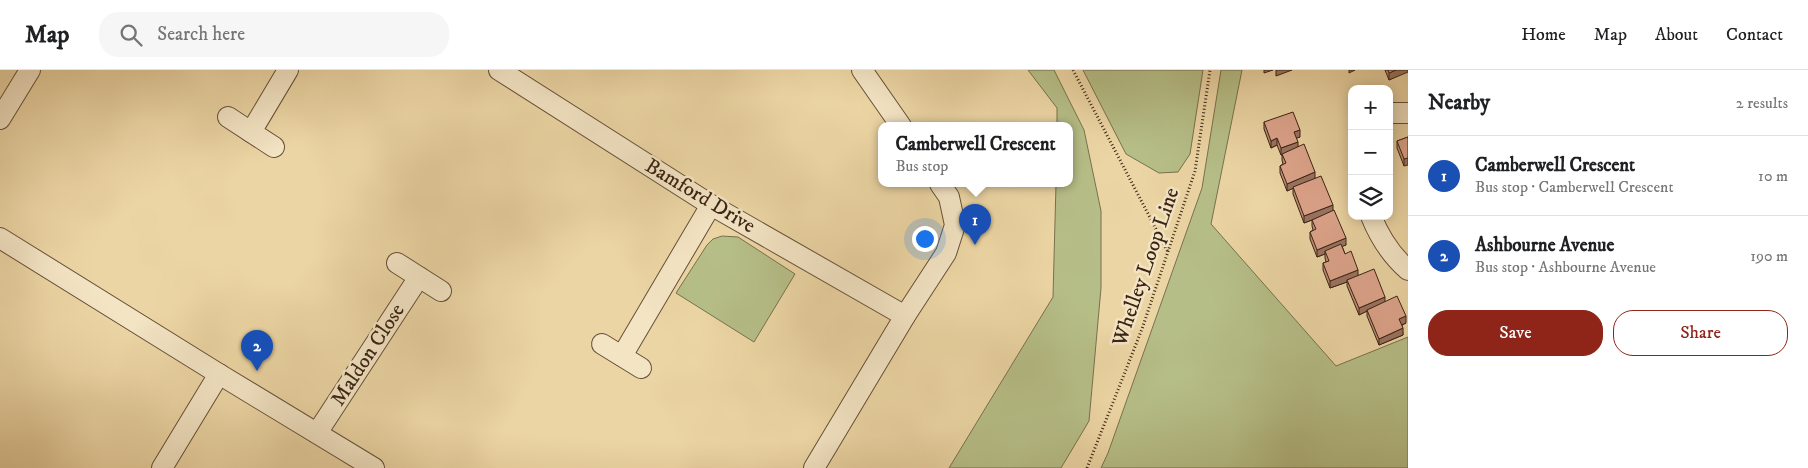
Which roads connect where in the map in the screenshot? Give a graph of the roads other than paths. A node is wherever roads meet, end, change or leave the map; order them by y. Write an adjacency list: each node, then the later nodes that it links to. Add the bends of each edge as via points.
1 (30, 70): 8 (street)
2 (288, 70): 10 (street)
3 (499, 70): 13 (street, Bamford Drive)
4 (862, 70): 9 (street)
5 (1393, 113): 6 (street)
6 (1408, 113)
7 (228, 118): 10 (street)
8 (0, 119)
9 (898, 122)
10 (251, 132): 11 (street)
11 (274, 147)
12 (942, 187): 20 (street, via 949,197 955,225 946,252)
13 (711, 205): 20 (street, Bamford Drive); 22 (street)
14 (1373, 220): 17 (street, via 1390,250)
15 (0, 238): 24 (street)
16 (396, 263): 18 (street)
17 (1408, 270)
18 (419, 277): 19 (street); 25 (street, Maldon Close)
19 (441, 291)
20 (905, 316): 28 (street)
21 (602, 344): 22 (street)
22 (622, 356): 23 (street)
23 (641, 368)
24 (219, 374): 25 (street); 26 (street)
25 (318, 433): 27 (street)
26 (162, 468)
27 (374, 468)
28 (814, 468)

